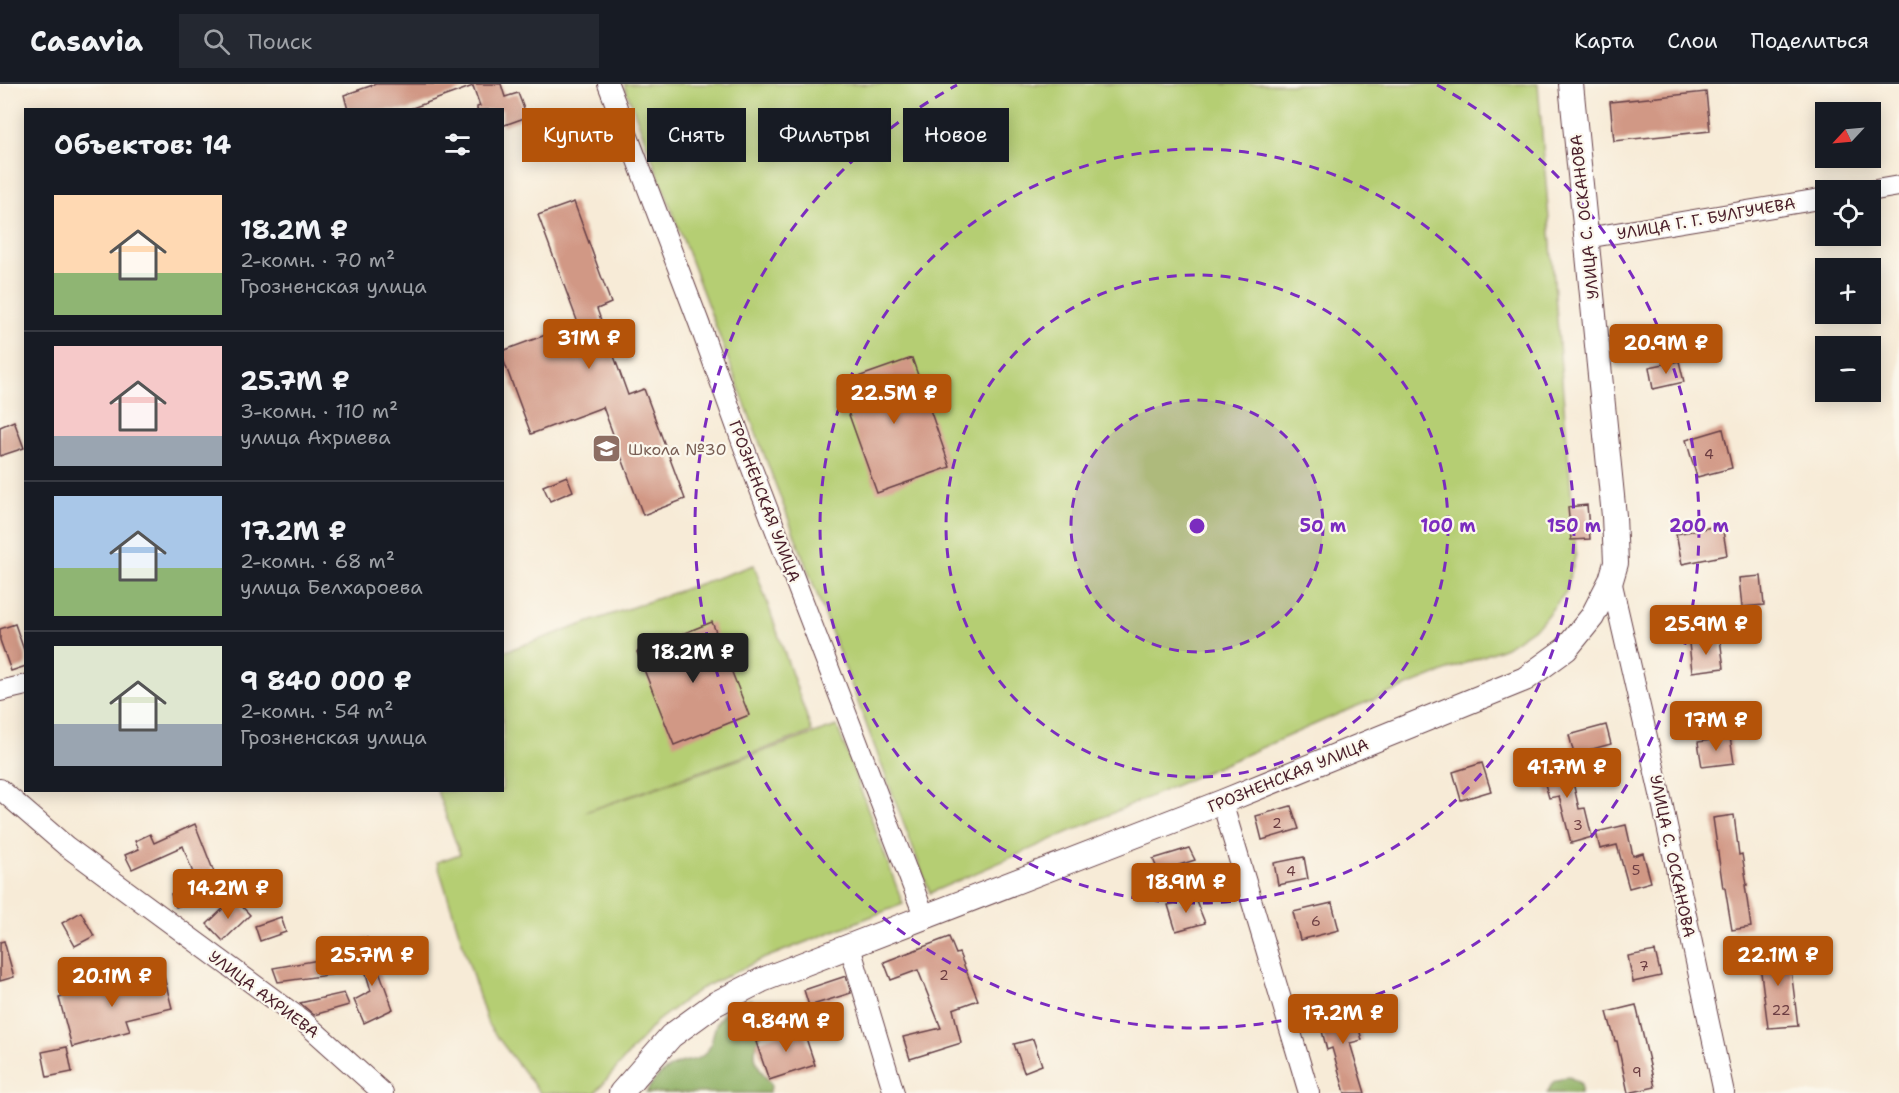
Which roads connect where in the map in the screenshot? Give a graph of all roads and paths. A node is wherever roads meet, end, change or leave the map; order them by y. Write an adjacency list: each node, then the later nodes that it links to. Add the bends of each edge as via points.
1 (608, 84): 12 (street, ГРОЗНЕНСКАЯ УЛИЦА)
2 (1571, 84): 6 (street, УЛИЦА С. ОСКАНОВА)
3 (1899, 186): 4 (street)
4 (1881, 189)
5 (1815, 200): 6 (street, УЛИЦА Г. Г. БУЛГУЧЕВА)
6 (1586, 238): 7 (street, УЛИЦА С. ОСКАНОВА, via 1614,516 1616,562)
7 (1611, 580): 11 (street, ГРОЗНЕНСКАЯ УЛИЦА, via 1592,617 1566,649 1525,679); 18 (street, УЛИЦА С. ОСКАНОВА)
8 (24, 685): 9 (street)
9 (0, 691)
10 (0, 789): 14 (street, УЛИЦА АХРИЕВА, via 66,846 302,1020)
11 (1222, 802): 12 (street, ГРОЗНЕНСКАЯ УЛИЦА); 17 (street)
12 (925, 918): 13 (street, ГРОЗНЕНСКАЯ УЛИЦА)
13 (850, 947): 15 (street, ГРОЗНЕНСКАЯ УЛИЦА, via 762,980 715,1004 670,1036); 16 (street)
14 (383, 1093)
15 (621, 1093)
16 (894, 1093)
17 (1309, 1093)
18 (1724, 1093)

